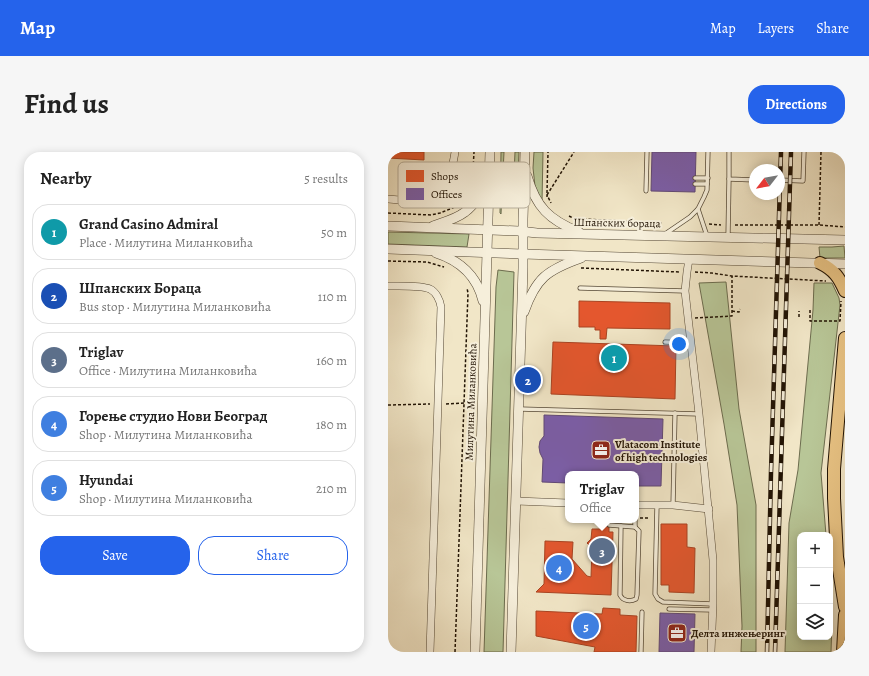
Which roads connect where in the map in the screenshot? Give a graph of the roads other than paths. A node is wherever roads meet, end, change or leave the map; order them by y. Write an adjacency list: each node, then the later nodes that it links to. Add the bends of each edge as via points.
1 (455, 152): 6 (street)
2 (647, 152): 7 (lane)
3 (708, 152): 10 (lane)
4 (729, 152): 11 (lane)
5 (804, 152): 13 (lane, via 803,181)
6 (453, 162)
7 (647, 177): 8 (lane); 14 (lane)
8 (651, 177)
9 (695, 178): 10 (lane)
10 (708, 178): 17 (lane)
11 (729, 179): 12 (lane); 31 (lane)
12 (749, 180)
13 (785, 180)
14 (646, 183): 15 (lane); 19 (lane)
15 (651, 183)
16 (695, 184): 17 (lane)
17 (707, 184): 23 (lane, via 707,190)
18 (530, 186): 28 (street, via 543,210 569,228)
19 (646, 191)
20 (468, 208): 25 (street, via 456,218)
21 (488, 208): 26 (street, Милутина Миланковића)
22 (524, 208): 27 (street)
23 (698, 208): 29 (lane); 30 (lane)
24 (388, 226): 25 (street, Шпанских бораца)
25 (428, 228): 26 (street, Шпанских бораца)
26 (487, 230): 27 (street, Шпанских бораца); 35 (street, Милутина Миланковића)
27 (523, 232): 28 (street, Шпанских бораца); 36 (street)
28 (584, 234): 29 (street, Шпанских бораца)
29 (664, 236): 30 (street, Шпанских бораца)
30 (708, 236): 31 (street, Шпанских бораца)
31 (728, 237): 32 (street, Шпанских бораца)
32 (845, 240)
33 (388, 249): 34 (street)
34 (427, 251): 35 (street); 45 (street, via 460,264 470,273 482,295)
35 (487, 253): 36 (street); 45 (street, Милутина Миланковића)
36 (523, 254): 37 (street); 46 (street)
37 (586, 256): 38 (street); 46 (street, via 555,268 544,276 533,291)
38 (689, 259): 39 (street); 43 (street)
39 (820, 263): 40 (street); 44 (main road, via 835,273 841,282)
40 (845, 264)
41 (388, 286): 68 (street, via 430,289 436,294 441,307)
42 (580, 288): 43 (lane)
43 (685, 291): 49 (street)
44 (843, 294)
45 (486, 309): 69 (street, Милутина Миланковића)
46 (521, 321): 50 (street)
47 (845, 338): 63 (main road, via 834,469 837,557)
48 (665, 342): 49 (lane)
49 (691, 343): 52 (street)
50 (519, 409): 51 (lane); 53 (street)
51 (675, 414): 52 (lane); 56 (lane)
52 (699, 414): 58 (street)
53 (516, 501): 54 (street); 70 (street)
54 (565, 503)
55 (657, 505): 56 (street); 57 (street); 64 (lane, via 655,594 663,602)
56 (673, 505): 58 (street)
57 (639, 506)
58 (709, 509): 64 (street, via 713,560)
59 (636, 523): 62 (lane)
60 (609, 525): 61 (lane)
61 (621, 526): 62 (lane); 62 (lane, via 620,595 625,600 636,599 637,595 639,531)
62 (635, 527)
63 (845, 606)
64 (712, 607): 65 (lane); 72 (street)
65 (668, 609)
66 (642, 612): 71 (lane)
67 (845, 620): 73 (main road)
68 (430, 652)
69 (475, 652)
70 (511, 652)
71 (641, 652)
72 (711, 652)
73 (842, 652)

